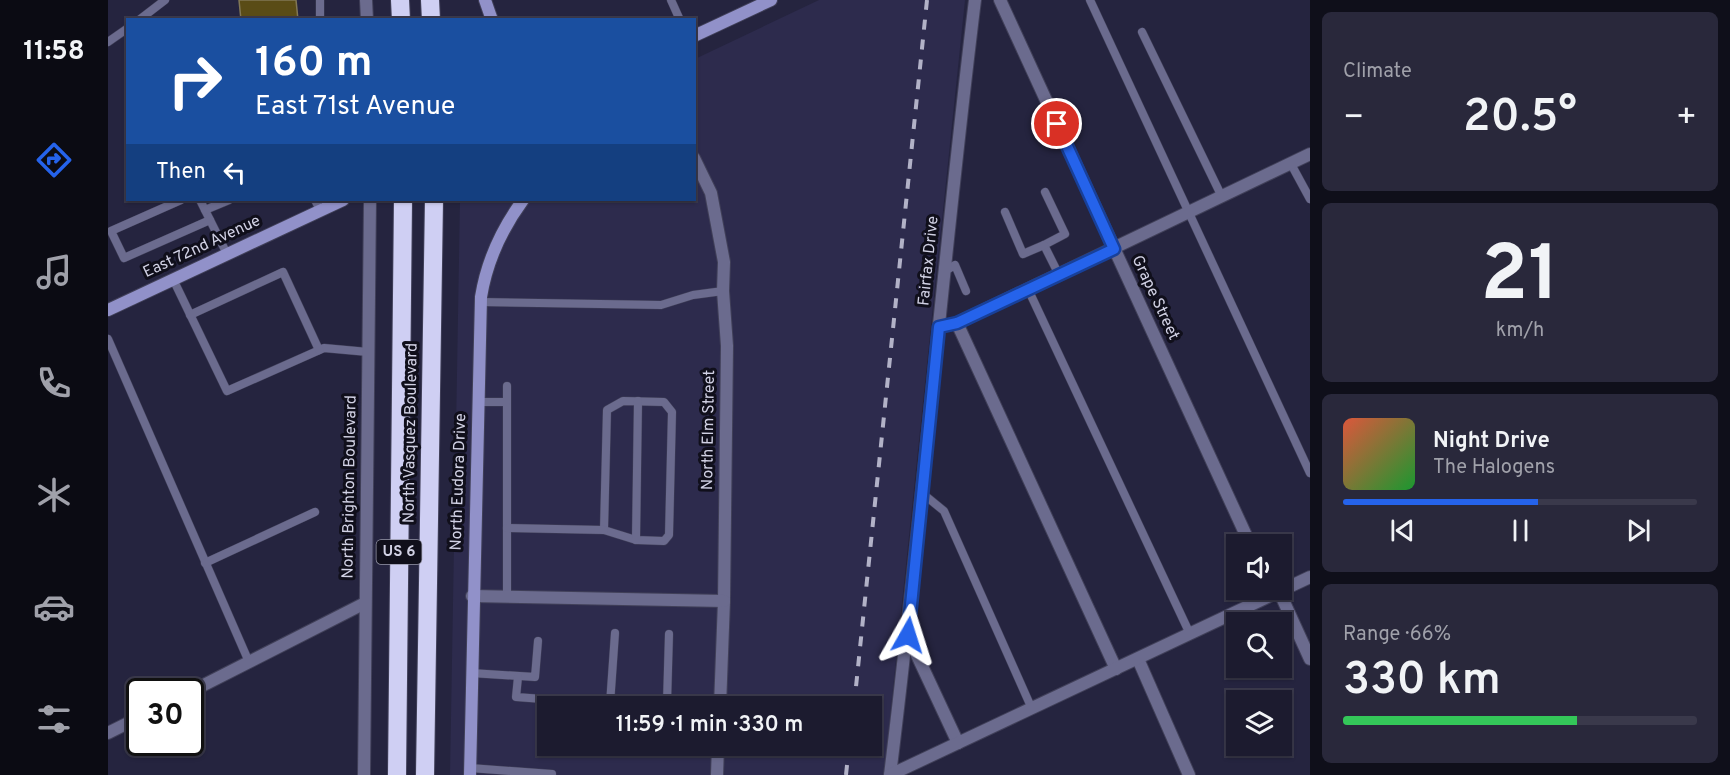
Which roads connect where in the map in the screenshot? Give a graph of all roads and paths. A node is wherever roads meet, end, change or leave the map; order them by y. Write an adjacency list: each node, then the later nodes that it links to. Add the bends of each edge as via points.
1 (165, 0): 12 (lane)
2 (320, 0): 13 (lane)
3 (366, 0): 14 (street)
4 (400, 0): 15 (highway)
5 (430, 0): 16 (highway)
6 (485, 0): 17 (street)
7 (671, 0): 18 (lane)
8 (771, 0): 21 (street)
9 (975, 0): 45 (street, Fairfax Drive)
10 (1000, 0): 43 (street, Grape Street)
11 (1090, 0): 40 (lane)
12 (142, 18)
13 (320, 18)
14 (367, 18)
15 (401, 18)
16 (431, 18)
17 (491, 18)
18 (679, 18)
19 (126, 29): 22 (lane)
20 (1142, 32): 27 (lane)
21 (696, 35)
22 (108, 42)
23 (1310, 154): 25 (street)
24 (696, 164): 49 (street, North Elm Street, via 711,193 724,262)
25 (1291, 164): 27 (street); 28 (lane)
26 (1045, 192): 42 (lane, via 1065,234)
27 (1222, 197): 40 (street)
28 (1310, 199)
29 (179, 201): 41 (lane, via 111,231 124,258)
30 (200, 201): 38 (lane)
31 (227, 201): 38 (lane)
32 (339, 201): 37 (street, East 72nd Avenue)
33 (370, 201): 58 (street, North Brighton Boulevard)
34 (403, 201): 103 (highway, North Vasquez Boulevard / US 6)
35 (434, 201): 104 (highway, North Vasquez Boulevard / US 6)
36 (522, 201): 51 (street, North Eudora Drive, via 492,251)
37 (318, 205): 44 (street, East 72nd Avenue)
38 (205, 210): 41 (lane)
39 (1005, 212): 42 (lane, via 1023,254)
40 (1189, 213): 43 (street); 63 (lane)
41 (210, 220): 44 (lane)
42 (1044, 245): 46 (lane)
43 (1114, 249): 46 (street); 68 (street, Grape Street)
44 (227, 254): 47 (street, East 72nd Avenue)
45 (945, 271): 50 (lane, via 955,266); 55 (street, Fairfax Drive)
46 (1059, 275): 48 (street)
47 (173, 279): 52 (street, East 72nd Avenue); 53 (lane)
48 (1028, 289): 54 (street); 81 (lane)
49 (723, 291): 51 (lane, via 661,304); 77 (street, North Elm Street, via 727,346)
50 (966, 291)
51 (480, 302): 61 (street, North Eudora Drive)
52 (108, 310)
53 (190, 315): 57 (lane, via 227,391); 57 (lane, via 283,272)
54 (957, 323): 55 (street); 87 (street)
55 (939, 327): 64 (street, Fairfax Drive)
56 (108, 339): 70 (lane)
57 (319, 350): 58 (lane)
58 (368, 352): 78 (street, North Brighton Boulevard)
59 (507, 386): 62 (lane)
60 (638, 401): 67 (lane, via 623,401 607,410); 69 (lane); 69 (lane, via 664,402 672,412 669,535 664,541)
61 (477, 402): 62 (lane); 73 (street, North Eudora Drive)
62 (506, 402): 66 (lane)
63 (1310, 473)
64 (922, 493): 82 (street, Fairfax Drive); 95 (lane, via 944,511)
65 (315, 512): 70 (lane)
66 (507, 528): 67 (lane); 74 (lane)
67 (604, 530): 69 (lane)
68 (1245, 534)
69 (636, 540)
70 (206, 563): 86 (lane)
71 (1310, 577): 72 (street)
72 (1292, 584)
73 (472, 596): 74 (street); 88 (street, North Eudora Drive)
74 (507, 597): 77 (street)
75 (1258, 600): 81 (street)
76 (1278, 600): 85 (street)
77 (724, 601): 93 (street, North Elm Street)
78 (365, 603): 86 (street); 102 (street, North Brighton Boulevard)
79 (615, 633): 91 (lane)
80 (669, 634): 92 (lane)
81 (1190, 634): 84 (street)
82 (908, 635): 98 (street); 106 (street, Fairfax Drive)
83 (538, 641): 89 (lane, via 535,677)
84 (1138, 659): 87 (street); 107 (street)
85 (1310, 659)
86 (249, 662): 90 (street)
87 (1116, 669): 95 (street)
88 (471, 673): 89 (lane); 100 (street, North Eudora Drive)
89 (518, 677): 94 (lane, via 516,697)
90 (204, 685)
91 (611, 696)
92 (667, 696)
93 (720, 696)
94 (537, 699)
95 (1032, 709): 98 (street)
96 (126, 724): 97 (street)
97 (108, 733)
98 (958, 743): 106 (street)
99 (718, 756): 105 (street)
100 (470, 771): 101 (lane)
101 (552, 774)
102 (364, 775)
103 (396, 775)
104 (425, 775)
105 (717, 775)
106 (890, 775)
107 (1189, 775)

